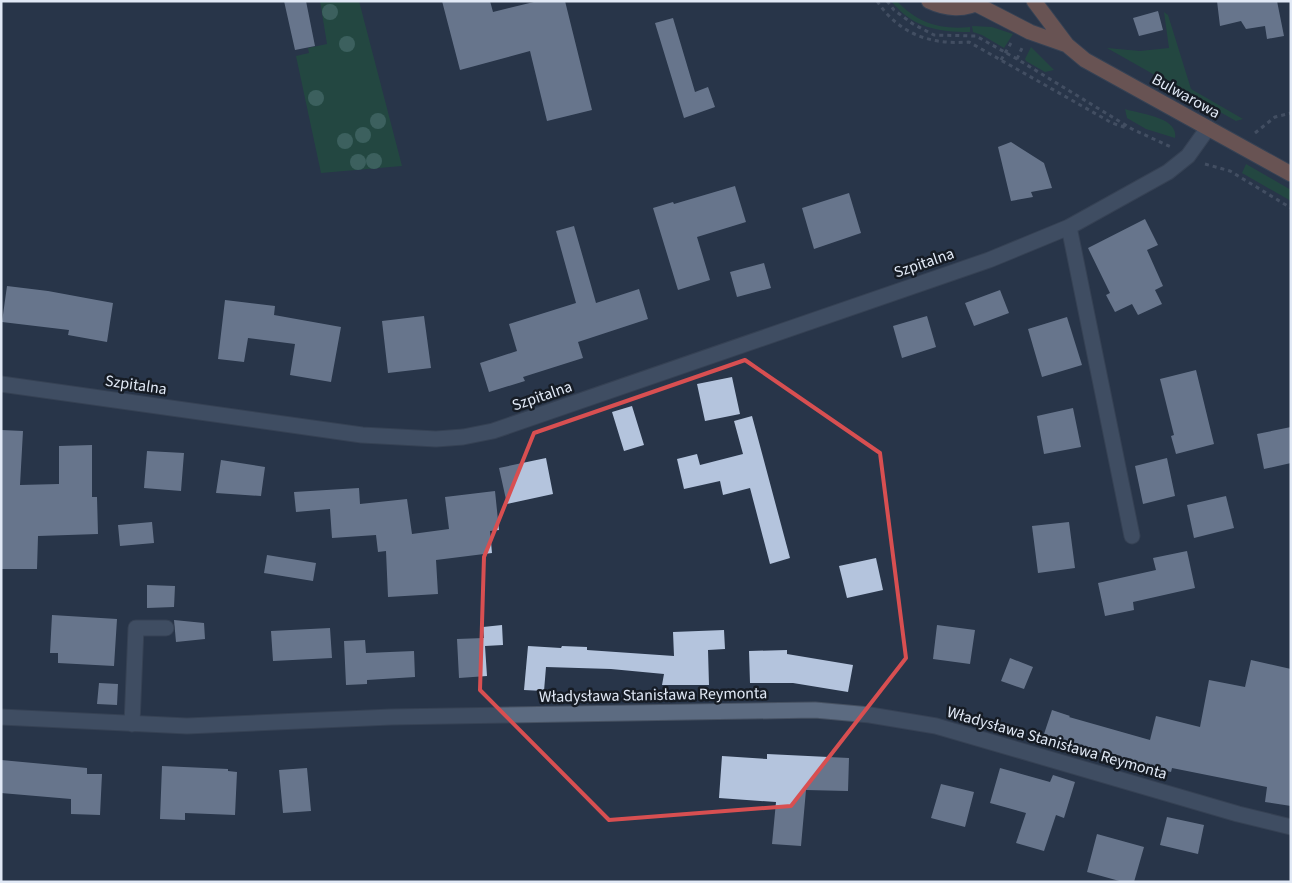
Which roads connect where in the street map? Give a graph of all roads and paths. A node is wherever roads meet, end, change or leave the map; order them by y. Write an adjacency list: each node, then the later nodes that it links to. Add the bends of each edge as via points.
1 (877, 1): 2 (path, via 886,15 907,31 932,41 969,42 1112,124 1132,129 976,36 934,35 912,24)
2 (887, 1)
3 (929, 1): 5 (main road, via 959,8)
4 (1034, 1): 6 (main road, Bulwarowa)
5 (979, 3): 6 (main road, Bulwarowa, via 1030,32)
6 (1067, 45): 8 (main road, Bulwarowa, via 1085,60)
7 (1291, 113): 9 (path, via 1276,117 1262,128)
8 (1208, 128): 9 (main road, Bulwarowa); 13 (street, Szpitalna, via 1188,156 1168,172)
9 (1247, 149): 11 (main road, Bulwarowa)
10 (1230, 171): 12 (path)
11 (1291, 174)
12 (1291, 208)
13 (1069, 227): 14 (street, Szpitalna, via 960,269 493,431 463,436 436,439 362,435); 15 (street)
14 (1, 384)
15 (1132, 536)
16 (166, 628): 18 (street, via 136,628)
17 (1, 717): 18 (street, Władysława Stanisława Reymonta)
18 (132, 724): 19 (street, Władysława Stanisława Reymonta, via 187,726 391,717 815,710 936,726)
19 (1291, 827)

